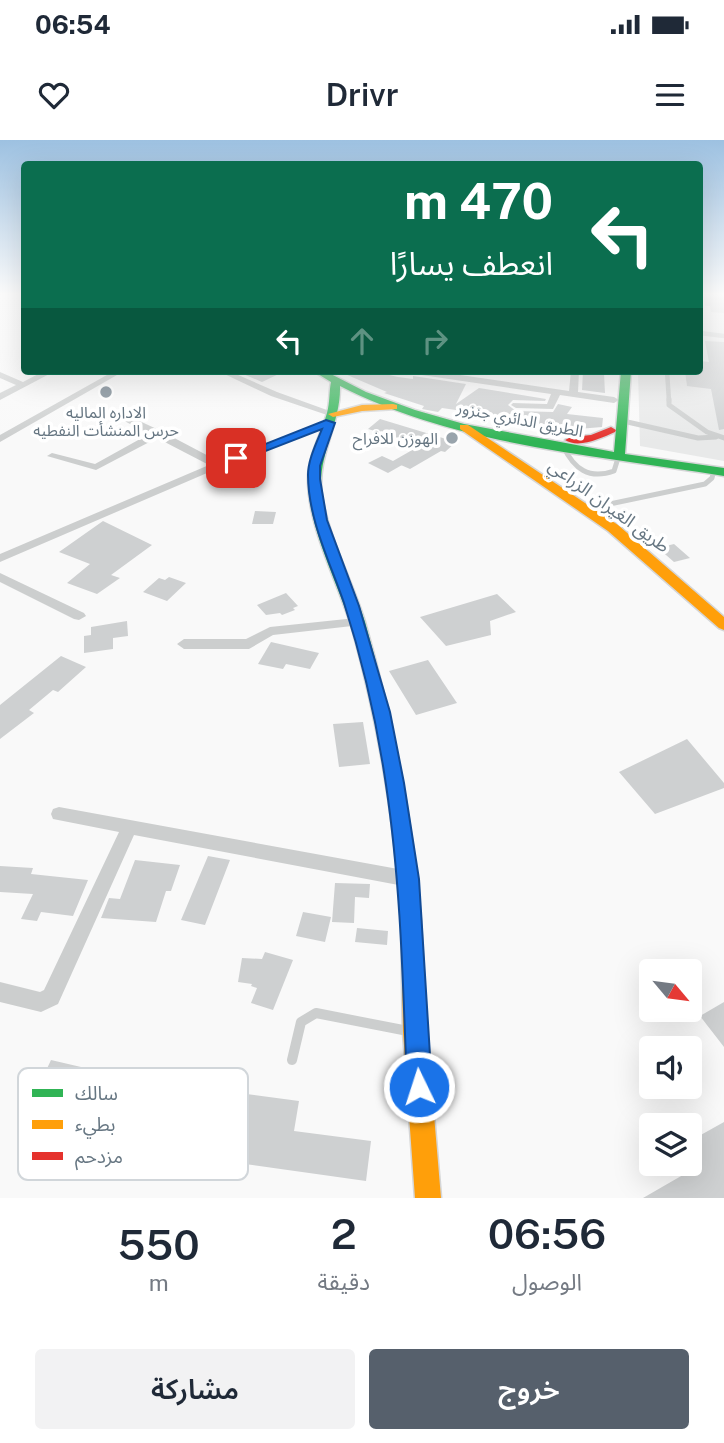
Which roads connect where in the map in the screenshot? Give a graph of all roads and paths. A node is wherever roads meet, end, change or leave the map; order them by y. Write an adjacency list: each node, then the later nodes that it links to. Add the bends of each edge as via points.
1 (0, 375): 11 (street)
2 (43, 375): 11 (street)
3 (113, 375): 25 (street)
4 (231, 375): 19 (street)
5 (575, 375): 13 (street)
6 (616, 375): 15 (street)
7 (625, 375): 26 (street)
8 (667, 375): 23 (lane, via 669,405)
9 (489, 376): 12 (street)
10 (332, 377): 17 (street, الطريق الدائري جنزور); 19 (street, via 337,398); 27 (street, الطريق الدائري جنزور, via 417,409)
11 (23, 385): 14 (street)
12 (557, 391): 13 (street); 16 (street, via 550,407)
13 (573, 393): 15 (street)
14 (2, 395)
15 (614, 400): 26 (street)
16 (516, 405)
17 (393, 407): 19 (street, via 362,408); 20 (street, الطريق الدائري جنزور)
18 (118, 414): 21 (street)
19 (331, 418): 30 (street); 36 (street, via 314,479 321,520)
20 (464, 427): 22 (street, الطريق الدائري جنزور); 28 (street, طريق الغيران الزراعي)
21 (158, 433): 29 (street, via 96,467); 30 (street)
22 (510, 436): 27 (street, الطريق الدائري جنزور); 28 (street, via 494,442)
23 (717, 437): 24 (lane); 26 (lane)
24 (724, 438)
25 (0, 439)
26 (616, 442): 27 (street, الطريق الدائري جنزور); 27 (street, via 593,438); 27 (lane, via 614,471 593,475 570,464); 31 (street, الطريق الدائري جنزور); 31 (street, الطريق الدائري جنزور)
27 (565, 443)
28 (495, 450): 32 (street, طريق الغيران الزراعي)
29 (52, 456)
30 (217, 466): 33 (street)
31 (721, 469): 32 (lane, via 705,484)
32 (586, 509): 37 (street, طريق الغيران الزراعي, via 643,552)
33 (0, 558)
34 (0, 577): 35 (street)
35 (79, 616)
36 (356, 622): 38 (street, via 270,631 248,644); 41 (street, via 388,747)
37 (724, 625)
38 (184, 645)
39 (59, 814): 40 (street)
40 (129, 828): 41 (street); 42 (street, via 51,997 41,1002)
41 (409, 879): 43 (street)
42 (0, 992)
43 (415, 1032): 44 (lane, via 316,1013 301,1022); 45 (street)
44 (292, 1060)
45 (428, 1198)

